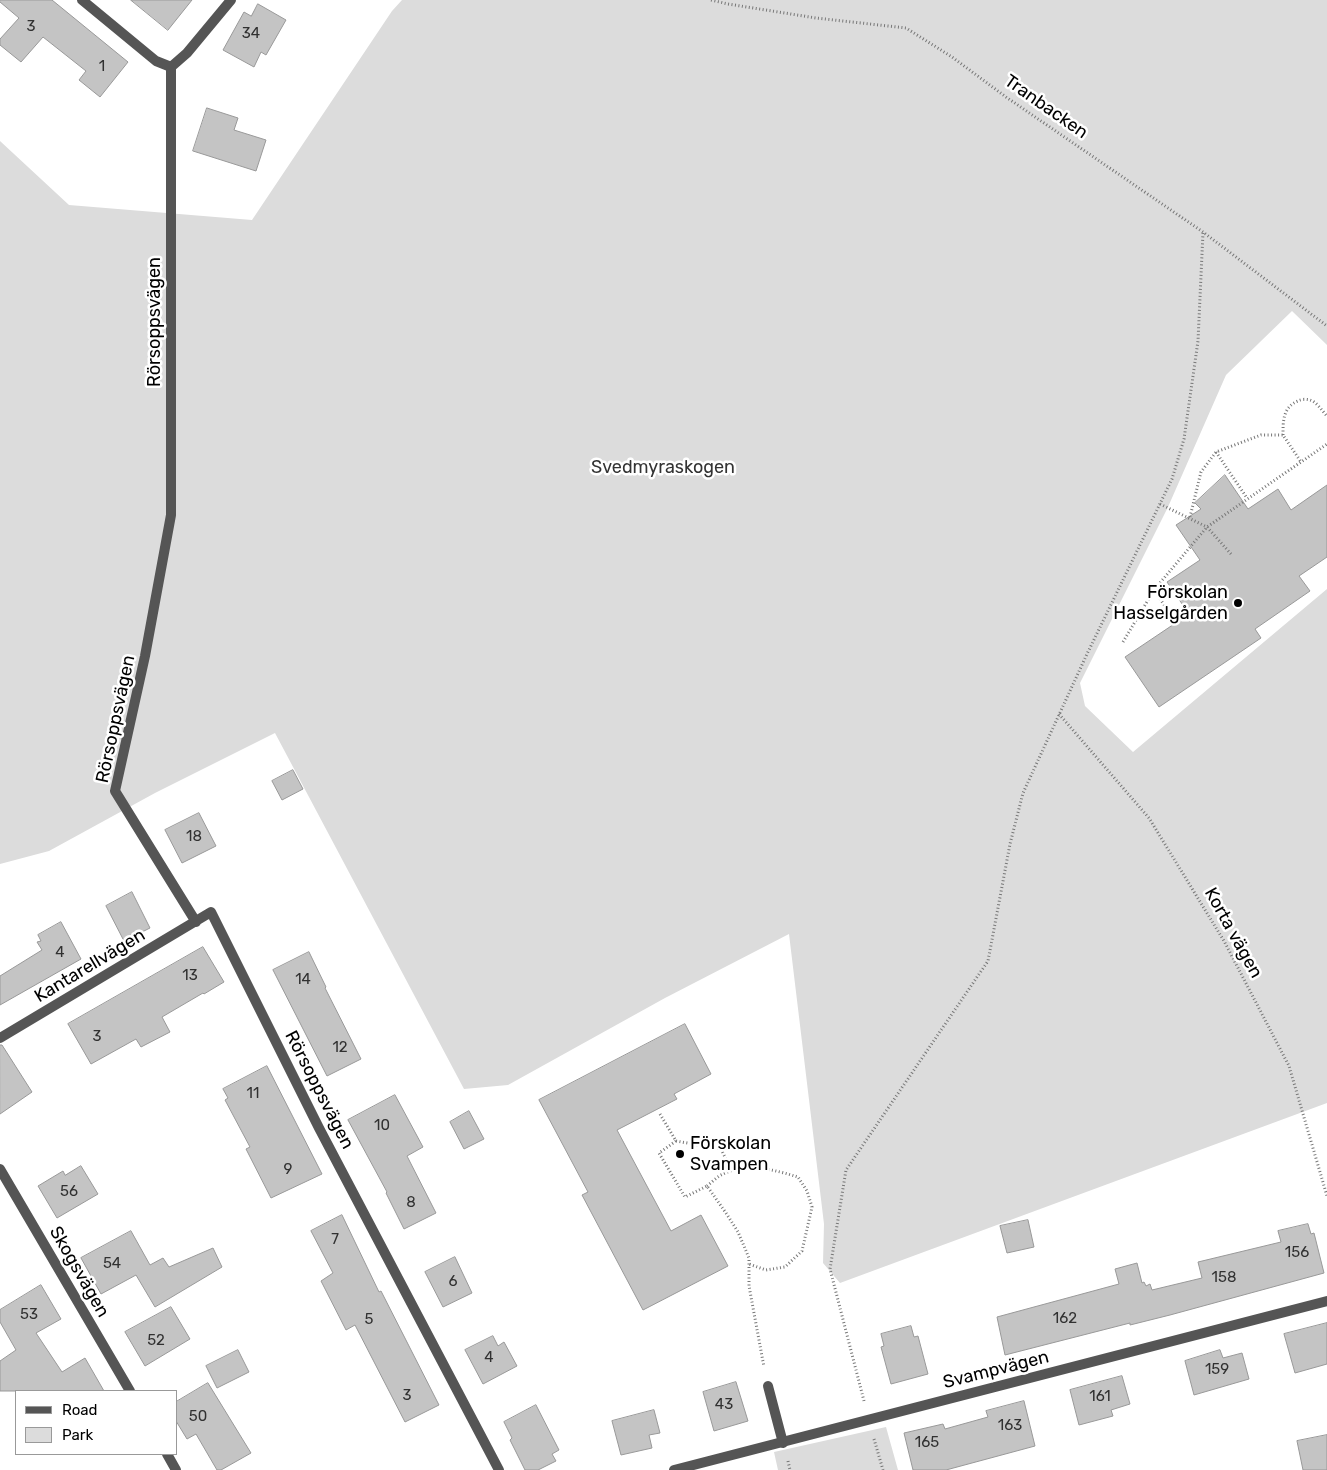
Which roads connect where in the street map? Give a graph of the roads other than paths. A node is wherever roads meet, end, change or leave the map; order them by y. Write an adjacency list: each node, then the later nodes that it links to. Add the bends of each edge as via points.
1 (82, 0): 3 (street, via 156,61)
2 (232, 0): 3 (street, via 187,54)
3 (171, 67): 4 (street, Rörsoppsvägen, via 170,515 145,656 115,791)
4 (196, 922): 5 (street, Kantarellvägen); 13 (street, Rörsoppsvägen, via 211,912)
5 (0, 1038)
6 (0, 1170): 9 (street, Skogsvägen)
7 (1327, 1302): 10 (street, Svampvägen)
8 (768, 1386): 10 (street)
9 (129, 1390)
10 (783, 1443): 14 (street, Svampvägen)
11 (168, 1455): 12 (street)
12 (176, 1470)
13 (499, 1470)
14 (674, 1470)

